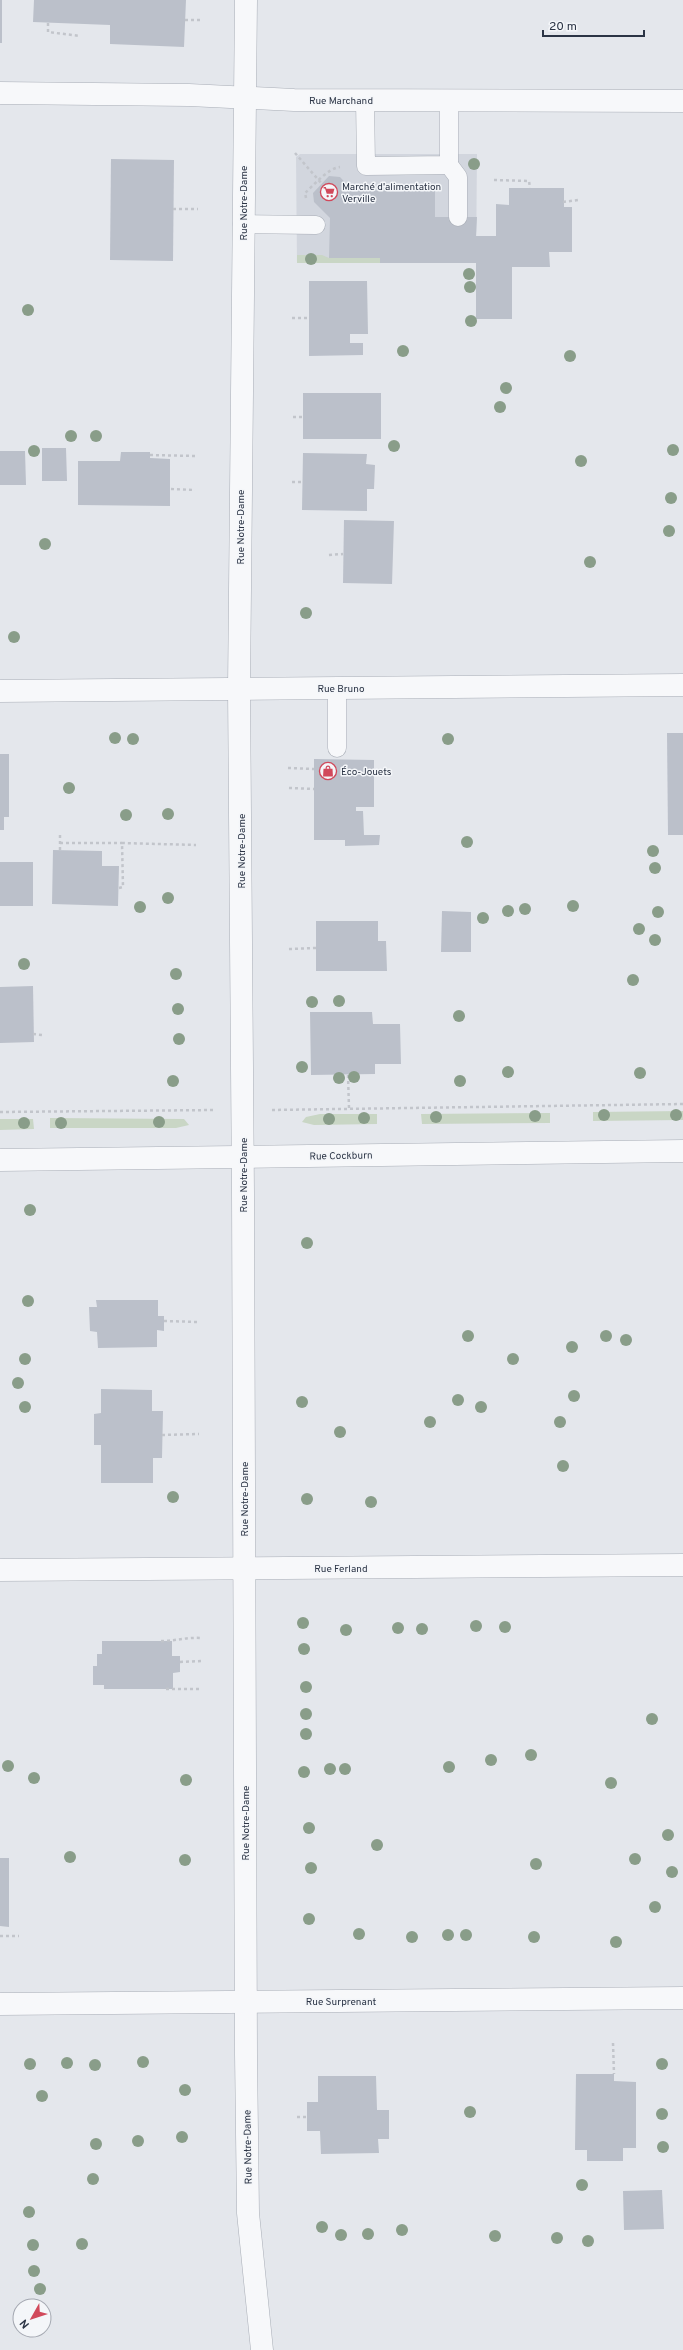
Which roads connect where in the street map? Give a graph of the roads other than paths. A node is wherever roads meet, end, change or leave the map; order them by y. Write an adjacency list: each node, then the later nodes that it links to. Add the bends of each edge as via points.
1 (246, 0): 3 (street, Rue Notre-Dame)
2 (0, 93): 3 (street, Rue Marchand, via 189,95)
3 (244, 99): 4 (street, Rue Marchand); 9 (street, Rue Notre-Dame)
4 (365, 99): 5 (street, Rue Marchand); 7 (lane, via 366,166)
5 (449, 100): 6 (street, Rue Marchand); 7 (lane)
6 (683, 101)
7 (449, 165): 8 (lane, via 458,176)
8 (458, 217)
9 (242, 224): 10 (lane); 12 (street, Rue Notre-Dame)
10 (316, 225)
11 (683, 685): 13 (street, Rue Bruno)
12 (239, 688): 13 (street, Rue Bruno); 14 (street, Rue Bruno); 17 (street, Rue Notre-Dame)
13 (337, 688): 15 (lane)
14 (0, 691)
15 (337, 748)
16 (683, 1152): 17 (street, Rue Cockburn)
17 (243, 1157): 18 (street, Rue Cockburn); 20 (street, Rue Notre-Dame)
18 (0, 1160)
19 (683, 1565): 20 (street, Rue Ferland)
20 (244, 1568): 21 (street, Rue Ferland); 23 (street, Rue Notre-Dame)
21 (0, 1570)
22 (683, 1998): 23 (street, Rue Surprenant)
23 (246, 2001): 24 (street, Rue Surprenant); 25 (street, Rue Notre-Dame, via 248,2213)
24 (0, 2004)
25 (262, 2350)

